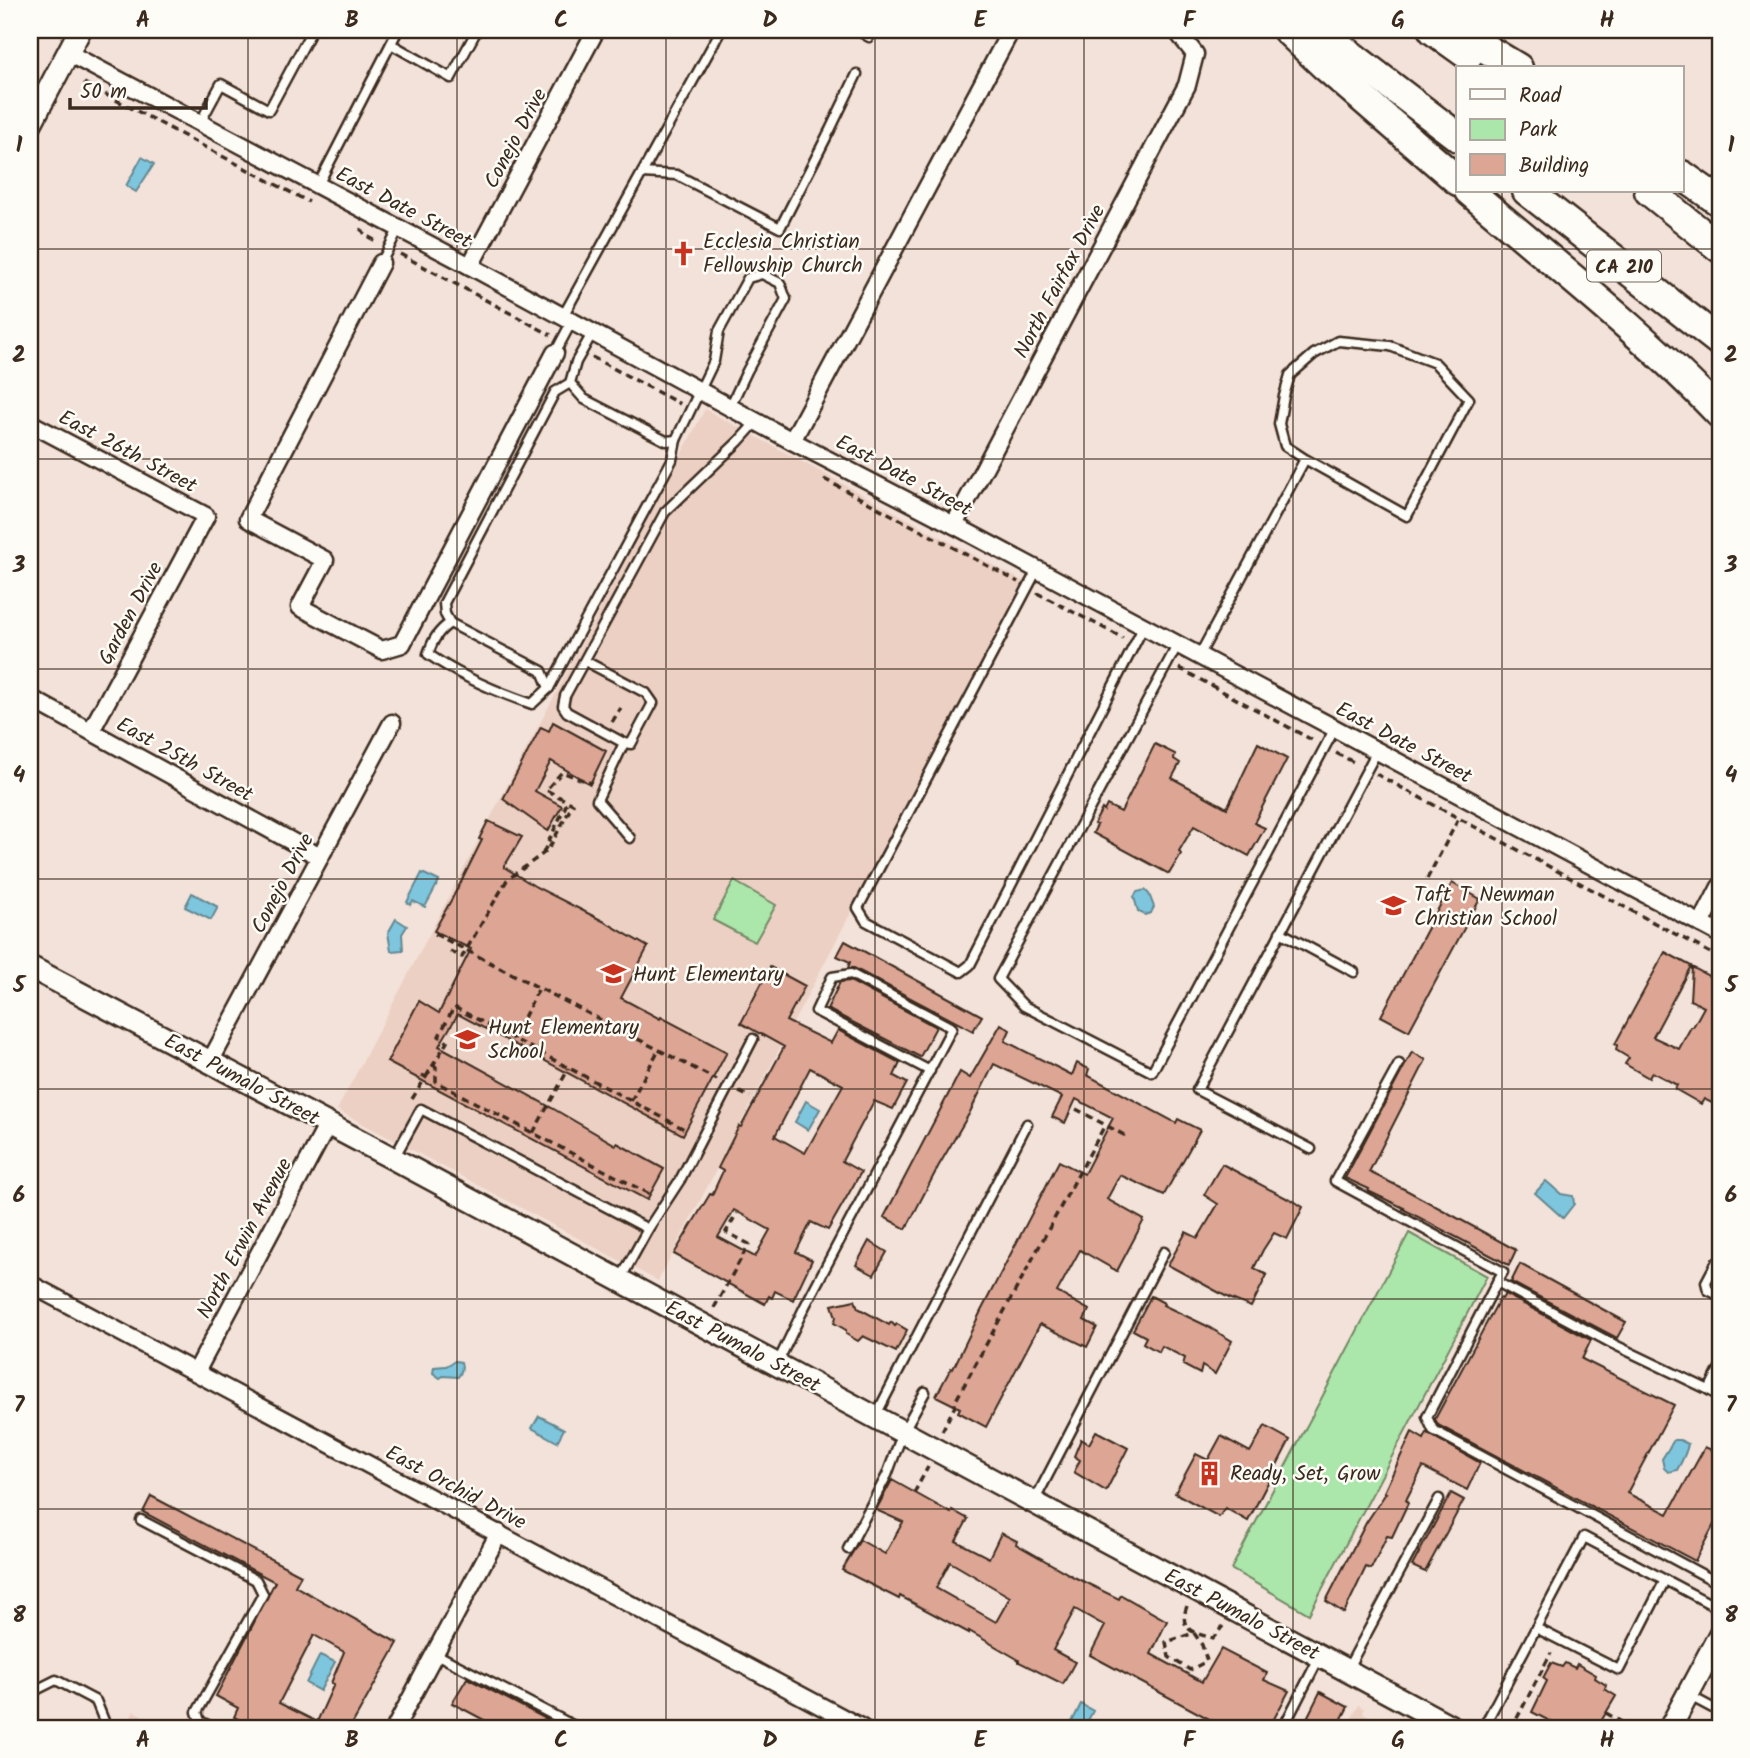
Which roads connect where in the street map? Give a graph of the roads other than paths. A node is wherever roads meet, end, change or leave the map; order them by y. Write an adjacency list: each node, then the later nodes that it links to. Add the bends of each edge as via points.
1 (80, 30): 16 (street)
2 (312, 30): 20 (lane, via 269,110 222,84)
3 (398, 30): 15 (lane)
4 (477, 30): 15 (lane, via 451,78)
5 (596, 30): 34 (street, Conejo Drive)
6 (721, 30): 23 (lane)
7 (857, 30): 8 (lane, via 869,37)
8 (873, 30)
9 (1011, 30): 46 (street)
10 (1176, 30): 49 (street, North Fairfax Drive, via 1195,54 1187,85)
11 (1287, 30): 25 (highway)
12 (1318, 30): 22 (highway)
13 (1433, 30): 17 (highway)
14 (1455, 30): 18 (highway)
15 (391, 44): 26 (lane)
16 (68, 53): 20 (street, East Date Street); 21 (street)
17 (1484, 66)
18 (1515, 66)
19 (857, 74): 23 (lane, via 780,228 677,175)
20 (200, 123): 26 (street, East Date Street)
21 (30, 125)
22 (1456, 135)
23 (642, 173): 35 (lane)
24 (1684, 176): 30 (highway)
25 (1456, 179)
26 (318, 185): 31 (street, East Date Street)
27 (1470, 192): 42 (highway, via 1608,309)
28 (1528, 192): 37 (highway, CA 210)
29 (1650, 192): 32 (highway)
30 (1720, 202)
31 (399, 228): 33 (lane); 34 (street, East Date Street)
32 (1720, 248)
33 (380, 263): 38 (street, via 248,519 325,560 300,607 382,650 402,644)
34 (470, 265): 35 (street, East Date Street)
35 (567, 318): 36 (street, East Date Street); 38 (lane)
36 (593, 332): 39 (lane); 40 (street, East Date Street)
37 (1720, 342)
38 (558, 347)
39 (570, 383): 45 (lane, via 584,399 666,441); 51 (lane, via 555,392 444,603)
40 (699, 390): 41 (street, East Date Street); 41 (lane, via 714,361 719,331 748,278 762,274 780,283 786,299); 45 (lane)
41 (730, 407): 43 (street, East Date Street)
42 (1720, 414)
43 (757, 421): 46 (street, East Date Street); 55 (lane, via 665,512)
44 (30, 423): 48 (street, East 26th Street)
45 (676, 440): 56 (lane, via 672,460)
46 (792, 441): 49 (street, East Date Street)
47 (1305, 459): 47 (lane, via 1407,516 1469,399 1434,363 1390,346 1338,341 1290,375 1284,396 1279,424 1285,446); 54 (lane)
48 (206, 516): 60 (street, Garden Drive)
49 (954, 525): 50 (street, East Date Street)
50 (1037, 570): 52 (street, East Date Street); 52 (lane, via 858,908 866,921 961,972 970,965)
51 (450, 623): 56 (lane, via 542,671); 56 (lane, via 432,641 428,654 532,704)
52 (1144, 626): 53 (street, East Date Street)
53 (1178, 644): 54 (street, East Date Street); 59 (lane, via 998,979 1024,1006 1152,1072)
54 (1199, 656): 59 (street, East Date Street)
55 (585, 661): 61 (lane, via 563,706); 61 (lane, via 646,693 653,703 631,744)
56 (550, 688)
57 (30, 698): 60 (street, East 25th Street)
58 (392, 723): 64 (street, Conejo Drive)
59 (1335, 728): 62 (street, East Date Street)
60 (91, 731): 64 (street, East 25th Street)
61 (624, 743): 63 (lane, via 597,800)
62 (1377, 751): 66 (street, East Date Street); 67 (lane)
63 (630, 838)
64 (320, 857): 72 (street, Conejo Drive)
65 (1720, 887): 66 (street)
66 (1701, 924): 68 (street, East Date Street)
67 (1280, 932): 70 (lane); 77 (lane, via 1197,1090)
68 (1720, 934)
69 (30, 967): 72 (street, East Pumalo Street)
70 (1354, 972)
71 (753, 1039): 79 (lane, via 680,1180)
72 (210, 1062): 75 (street, East Pumalo Street)
73 (1399, 1063): 83 (lane, via 1335,1181 1503,1272)
74 (930, 1071): 74 (lane, via 953,1028 851,974 832,977 816,1011); 86 (lane)
75 (328, 1124): 78 (street, East Pumalo Street); 88 (street, North Erwin Avenue)
76 (1027, 1125): 92 (lane)
77 (1311, 1149)
78 (394, 1159): 79 (lane, via 421,1109); 82 (street, East Pumalo Street)
79 (648, 1229): 82 (lane)
80 (1164, 1252): 95 (lane)
81 (1716, 1263): 85 (lane, via 1706,1282 1708,1290)
82 (620, 1280): 86 (street, East Pumalo Street)
83 (1497, 1282): 89 (lane); 100 (lane, via 1427,1416 1433,1430)
84 (30, 1284): 88 (street, East Orchid Drive)
85 (1720, 1296)
86 (776, 1365): 92 (street, East Pumalo Street)
87 (1720, 1368): 89 (lane)
88 (196, 1372): 97 (street, East Orchid Drive)
89 (1709, 1391): 91 (lane)
90 (925, 1392): 93 (lane)
91 (1720, 1397)
92 (875, 1417): 93 (street, East Pumalo Street)
93 (903, 1432): 95 (street, East Pumalo Street); 98 (lane, via 887,1475)
94 (1439, 1499): 106 (lane)
95 (1034, 1503): 105 (street, East Pumalo Street)
96 (141, 1520): 112 (lane, via 256,1580 263,1594 197,1712 200,1721)
97 (499, 1533): 104 (street); 115 (street, East Orchid Drive)
98 (848, 1549)
99 (1665, 1580): 101 (lane); 102 (lane, via 1619,1670); 102 (lane, via 1584,1537)
100 (1720, 1584)
101 (1720, 1609)
102 (1536, 1628): 118 (lane)
103 (1720, 1636): 107 (street)
104 (434, 1653): 113 (street); 114 (lane)
105 (1320, 1656): 106 (street, East Pumalo Street); 116 (lane)
106 (1347, 1671): 117 (street, East Pumalo Street)
107 (1688, 1695): 109 (lane); 110 (street)
108 (30, 1703): 111 (lane, via 36,1690 56,1680 96,1701 104,1721)
109 (1720, 1713)
110 (1673, 1727)
111 (100, 1728)
112 (213, 1728)
113 (394, 1728)
114 (578, 1728)
115 (862, 1728)
116 (1283, 1728)
117 (1454, 1728)
118 (1483, 1728)

